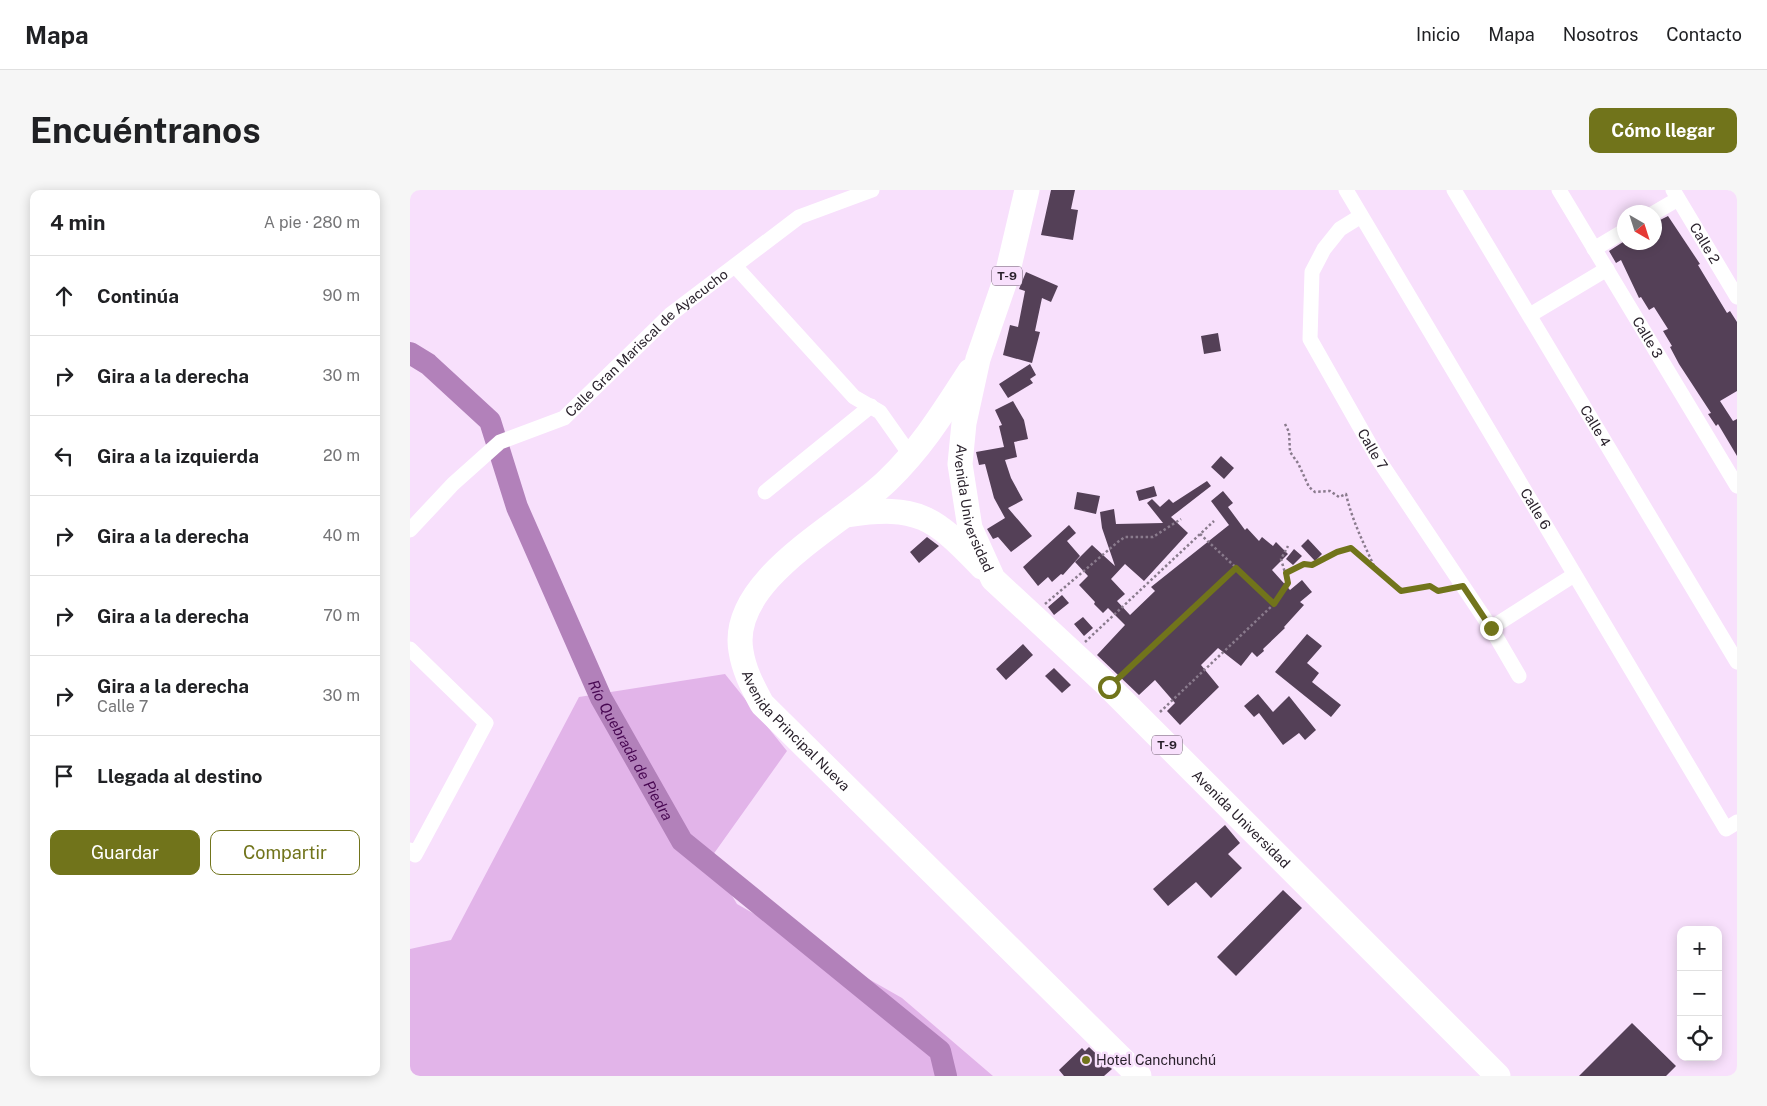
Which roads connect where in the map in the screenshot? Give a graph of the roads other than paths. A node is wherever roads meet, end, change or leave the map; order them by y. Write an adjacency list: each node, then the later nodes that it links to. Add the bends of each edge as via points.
1 (872, 190): 11 (street, Calle Gran Mariscal de Ayacucho, via 800,217)
2 (1027, 190): 15 (highway, T-9, via 1007,275)
3 (1346, 190): 8 (street, Calle 6)
4 (1454, 190): 14 (street, Calle 4)
5 (1559, 190): 10 (street, Calle 3)
6 (1676, 194): 7 (street); 13 (street, Calle 2)
7 (1662, 206)
8 (1361, 216): 22 (street, Calle 6); 24 (street, Calle 7, via 1340,229 1312,272 1310,339 1378,460)
9 (1617, 235): 10 (street)
10 (1594, 249): 12 (street, Calle 3)
11 (735, 266): 16 (street, via 854,397); 21 (street, Calle Gran Mariscal de Ayacucho, via 671,314 564,418 500,442 453,484)
12 (1607, 269): 14 (street); 18 (street, Calle 3)
13 (1737, 297)
14 (1530, 315): 26 (street, Calle 4)
15 (978, 359): 17 (highway, Avenida Principal Nueva / T-9); 23 (highway, Avenida Universidad / T-9, via 964,423 960,464 970,528)
16 (871, 406): 17 (street, via 880,412); 19 (street)
17 (911, 456): 20 (highway, Avenida Principal Nueva / T-9, via 887,482)
18 (1737, 486)
19 (765, 492)
20 (847, 515): 23 (highway, T-9, via 900,510 916,515 946,533); 30 (highway, Avenida Principal Nueva / T-9, via 798,549 761,585 742,622 740,649 747,674 762,704)
21 (410, 530)
22 (1574, 575): 24 (street); 28 (street, Calle 6)
23 (993, 579): 31 (highway, Avenida Universidad / T-9, via 1109,687)
24 (1491, 628): 27 (street, Calle 7)
25 (410, 649): 29 (street, via 486,723 415,854)
26 (1737, 662)
27 (1519, 676)
28 (1731, 826)
29 (410, 850)
30 (1139, 1076)
31 (1498, 1076)

